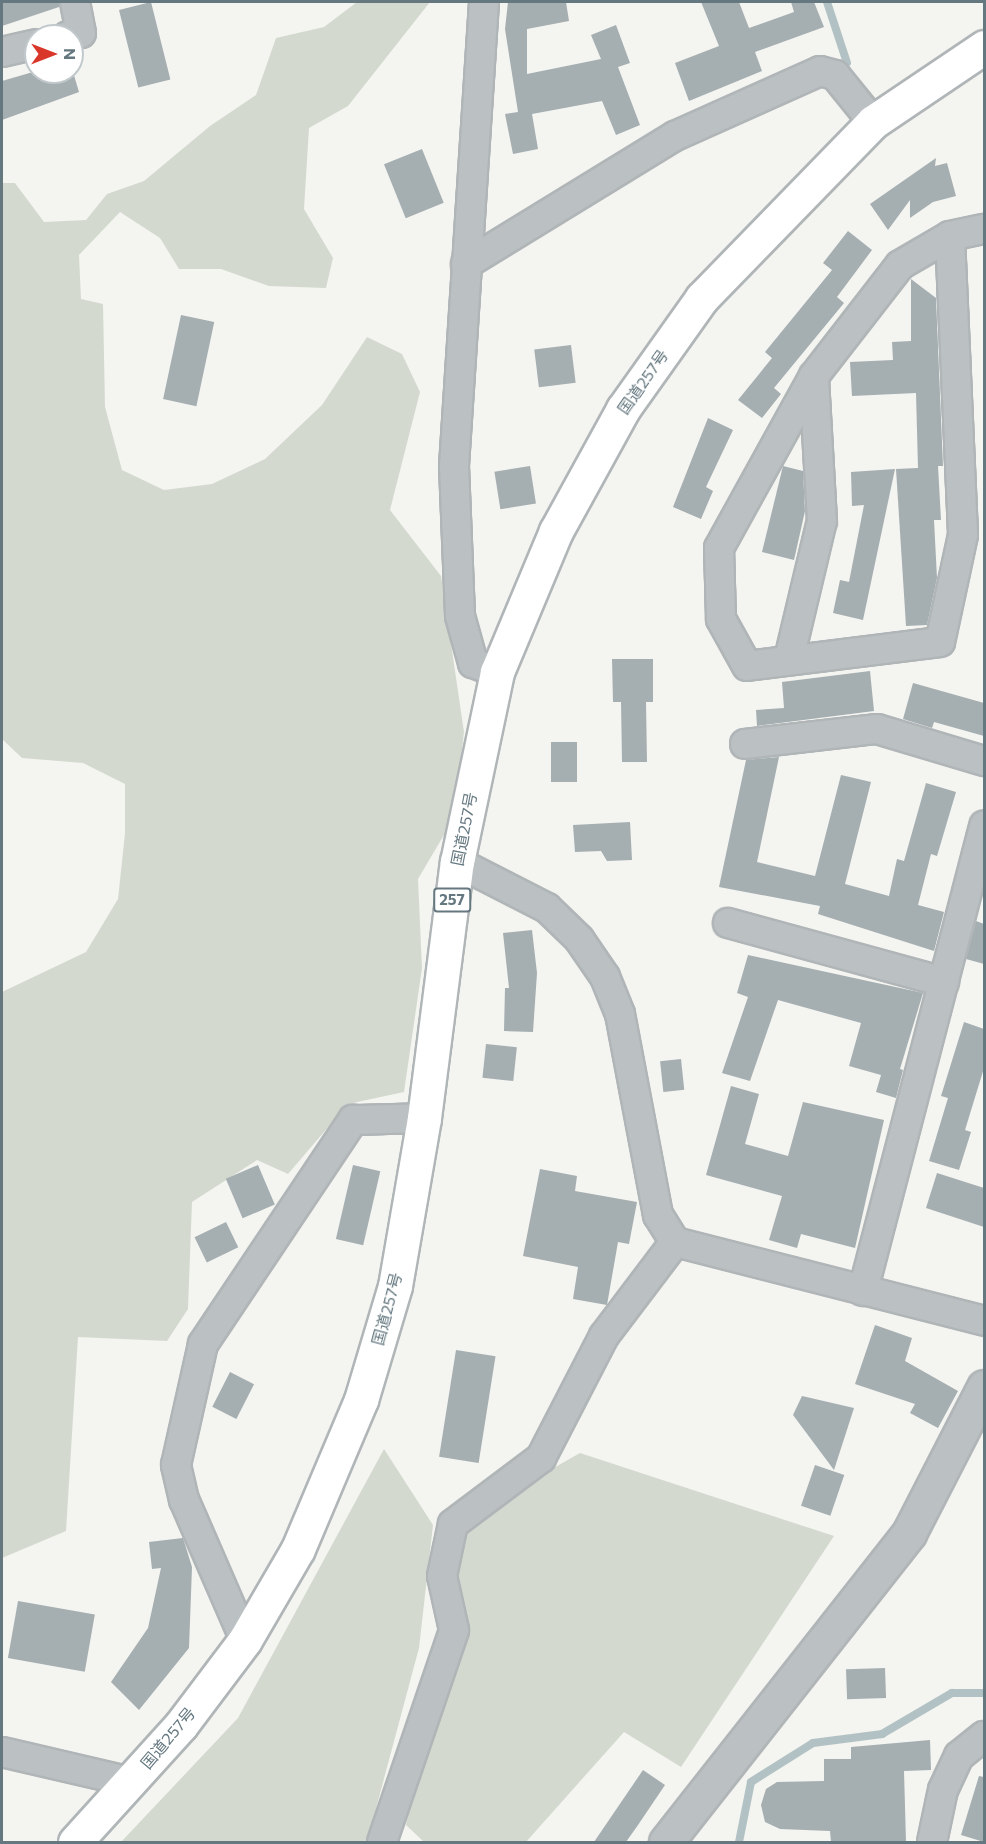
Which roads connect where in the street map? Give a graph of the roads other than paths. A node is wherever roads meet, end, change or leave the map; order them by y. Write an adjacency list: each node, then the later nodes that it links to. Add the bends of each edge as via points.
1 (75, 2): 3 (street)
2 (484, 2): 10 (street)
3 (79, 24)
4 (24, 47): 6 (street)
5 (984, 47): 7 (highway, 国道257号 / 257)
6 (2, 52)
7 (873, 122): 10 (street, via 835,75 820,71 675,136); 13 (highway, 国道257号 / 257, via 702,298 623,409 556,531)
8 (984, 230): 9 (street)
9 (950, 236): 11 (street, via 900,265); 12 (street, via 963,535 940,642)
10 (465, 264): 13 (street, via 453,466 460,616 473,663)
11 (814, 376): 12 (street, via 822,521); 12 (street, via 719,548 721,619 747,666)
12 (789, 659)
13 (498, 672): 17 (highway, 国道257号 / 257)
14 (745, 744): 15 (street, via 877,729)
15 (984, 761)
16 (984, 825): 19 (street)
17 (457, 862): 20 (highway, 国道257号 / 257); 21 (street, via 547,908 579,939 604,977 620,1014 658,1215)
18 (728, 923): 19 (street)
19 (944, 982): 22 (street)
20 (424, 1118): 25 (highway, 国道257号 / 257, via 395,1286 361,1400 298,1549); 25 (street, via 353,1119 203,1344 176,1465 184,1500)
21 (675, 1242): 22 (street); 30 (street, via 604,1336 541,1458 453,1524 441,1576 453,1630)
22 (863, 1291): 23 (street)
23 (984, 1321)
24 (984, 1387): 31 (street, via 909,1533)
25 (245, 1640): 28 (highway, 国道257号 / 257)
26 (984, 1736): 32 (street, via 959,1756 943,1790)
27 (2, 1752): 28 (street)
28 (131, 1782): 29 (highway, 国道257号 / 257)
29 (75, 1842)
30 (382, 1842)
31 (666, 1842)
32 (932, 1842)

